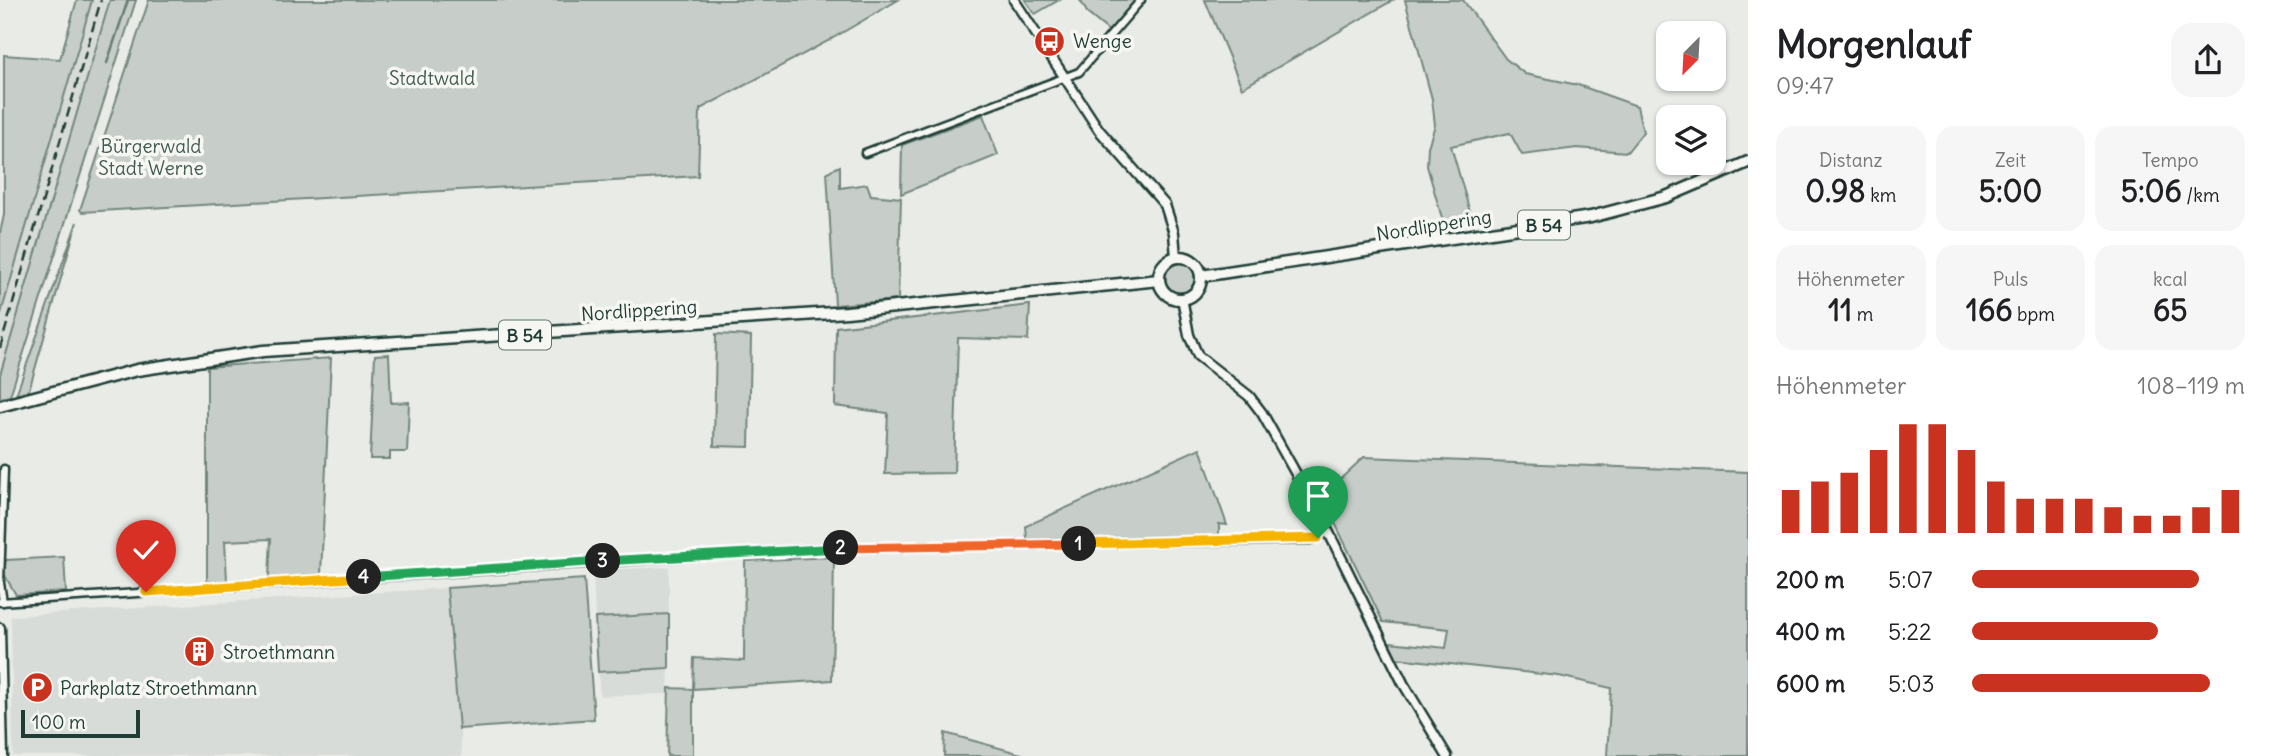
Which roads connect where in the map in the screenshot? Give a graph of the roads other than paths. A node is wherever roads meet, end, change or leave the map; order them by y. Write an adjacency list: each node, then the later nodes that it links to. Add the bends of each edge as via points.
1 (1014, 0): 3 (street)
2 (1141, 0): 3 (street, via 1079,72)
3 (1066, 79): 4 (street); 6 (street, via 1099,130 1165,205)
4 (865, 153)
5 (1748, 162): 7 (main road, Nordlippering / B 54, via 1665,197 1591,217)
6 (1176, 257): 7 (main road, via 1195,263); 8 (main road, via 1164,264)
7 (1200, 276): 9 (main road, via 1194,293)
8 (1159, 280): 9 (main road, via 1169,295); 10 (main road, Nordlippering / B 54, via 847,312 263,351 137,370)
9 (1182, 298): 12 (street, via 1198,356 1256,404)
10 (0, 405)
11 (4, 468): 13 (street)
12 (1329, 533): 13 (street, via 1310,540 811,549); 16 (street, via 1403,682)
13 (1, 602)
14 (0, 628): 15 (street)
15 (3, 756)
16 (1447, 756)

